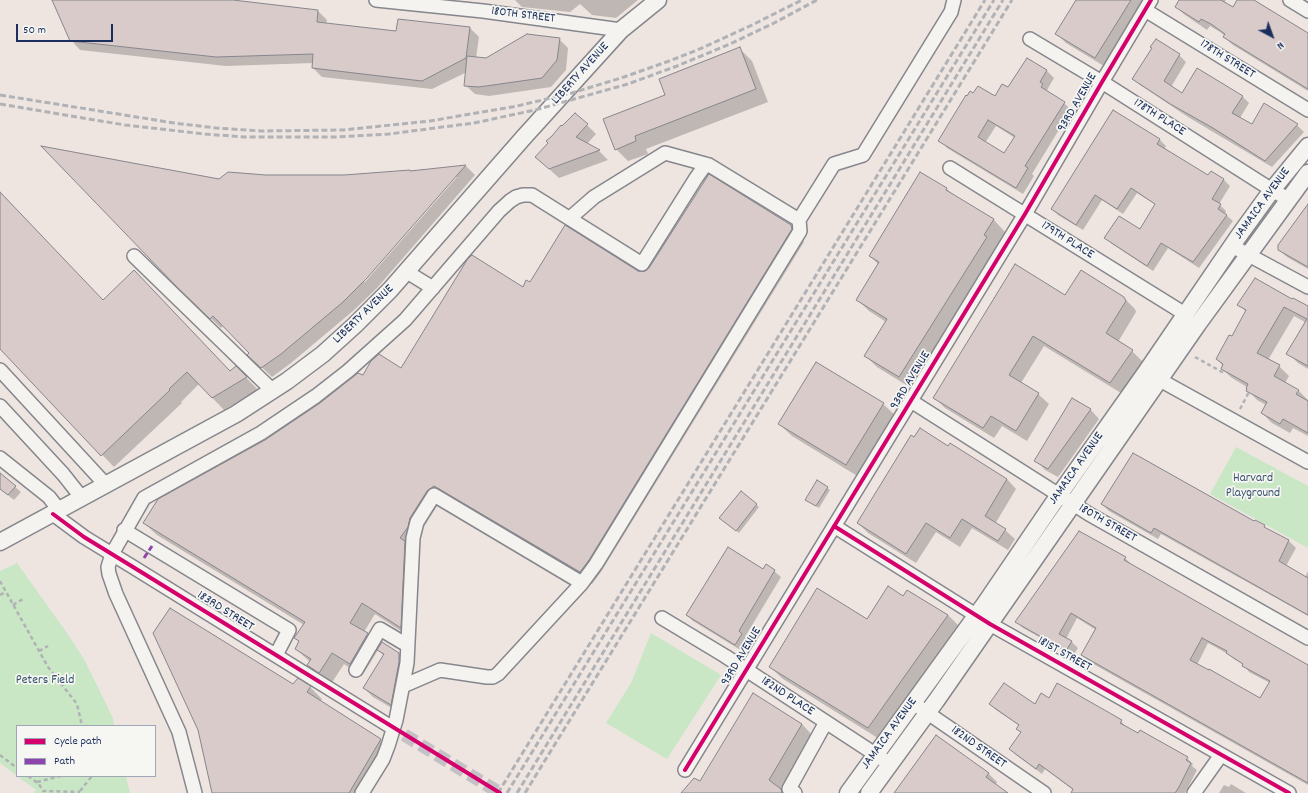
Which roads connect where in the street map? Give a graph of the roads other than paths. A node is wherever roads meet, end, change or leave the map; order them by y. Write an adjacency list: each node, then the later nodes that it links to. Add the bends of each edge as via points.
1 (376, 0): 6 (street, 180TH STREET)
2 (658, 0): 8 (main road, LIBERTY AVENUE)
3 (954, 0): 20 (street, via 951,12 863,155 834,164)
4 (1290, 0): 7 (street)
5 (1148, 5): 10 (street, 93RD AVENUE); 11 (street, 178TH STREET)
6 (486, 6): 8 (street, 180TH STREET)
7 (1308, 11)
8 (621, 30): 24 (main road, LIBERTY AVENUE)
9 (1030, 39): 10 (street, 178TH PLACE)
10 (1102, 82): 16 (street, 178TH PLACE); 18 (street, 93RD AVENUE)
11 (1308, 110)
12 (1308, 146): 16 (main road, JAMAICA AVENUE)
13 (706, 164): 19 (street, via 665,153 594,197); 19 (street, via 642,264); 20 (street)
14 (950, 168): 18 (street, 179TH PLACE)
15 (1308, 172): 17 (main road, JAMAICA AVENUE)
16 (1272, 190): 17 (street, 178TH PLACE); 21 (main road, JAMAICA AVENUE)
17 (1288, 199): 22 (main road, JAMAICA AVENUE)
18 (1025, 214): 27 (street, 179TH PLACE); 32 (street, 93RD AVENUE)
19 (570, 218): 26 (street, via 532,194 516,197 499,211)
20 (799, 220): 45 (street, via 800,230)
21 (1232, 246): 22 (street); 27 (main road, JAMAICA AVENUE)
22 (1249, 254): 25 (street); 30 (main road, JAMAICA AVENUE)
23 (134, 256): 31 (street)
24 (407, 272): 26 (street); 31 (main road, LIBERTY AVENUE, via 373,309 339,340)
25 (1308, 287)
26 (433, 288): 42 (street, via 394,331 332,384 261,433 144,498)
27 (1185, 314): 29 (main road, JAMAICA AVENUE)
28 (0, 370): 36 (street)
29 (1146, 372): 30 (street); 37 (main road, JAMAICA AVENUE)
30 (1160, 380): 35 (street); 39 (main road, JAMAICA AVENUE)
31 (273, 391): 36 (main road, LIBERTY AVENUE)
32 (911, 401): 37 (street, 180TH STREET); 41 (street, 93RD AVENUE)
33 (0, 406): 38 (street)
34 (0, 458): 40 (street, 183RD STREET, via 49,497)
35 (1308, 462)
36 (106, 485): 38 (main road, LIBERTY AVENUE)
37 (1059, 495): 39 (street, 180TH STREET); 47 (main road, JAMAICA AVENUE)
38 (82, 498): 40 (main road, LIBERTY AVENUE)
39 (1074, 504): 47 (main road, JAMAICA AVENUE); 48 (street, 180TH STREET)
40 (56, 512): 43 (main road, LIBERTY AVENUE); 44 (street, 183RD STREET, via 84,537)
41 (834, 526): 47 (street, 181ST STREET); 52 (street, 93RD AVENUE)
42 (124, 530): 44 (street); 50 (street, via 290,630)
43 (0, 542)
44 (112, 554): 50 (street, 183RD STREET); 62 (street, via 108,567 111,584 179,732)
45 (582, 583): 49 (street, via 434,495 417,522 413,538); 53 (street, via 498,674 487,676 440,670)
46 (662, 618): 52 (street, 182ND PLACE)
47 (983, 620): 54 (main road, JAMAICA AVENUE); 55 (main road, JAMAICA AVENUE); 59 (street, 181ST STREET)
48 (1308, 638)
49 (407, 645): 51 (street, via 380,629); 53 (street)
50 (276, 655): 57 (street, 183RD STREET)
51 (356, 670)
52 (746, 670): 56 (street, 182ND PLACE); 61 (street, 93RD AVENUE)
53 (403, 686): 63 (street, via 388,746)
54 (913, 703): 55 (street, 182ND STREET); 58 (main road, JAMAICA AVENUE)
55 (928, 713): 60 (main road, JAMAICA AVENUE); 67 (street, 182ND STREET)
56 (826, 722): 58 (street, 182ND PLACE); 64 (street, via 789,789)
57 (388, 725)
58 (875, 754): 60 (street, 182ND PLACE); 65 (main road, JAMAICA AVENUE)
59 (1221, 755): 68 (street); 69 (street, 181ST STREET)
60 (891, 764): 66 (main road, JAMAICA AVENUE)
61 (685, 770)
62 (195, 793)
63 (362, 793)
64 (795, 793)
65 (848, 793)
66 (869, 793)
67 (1044, 793)
68 (1194, 793)
69 (1289, 793)

